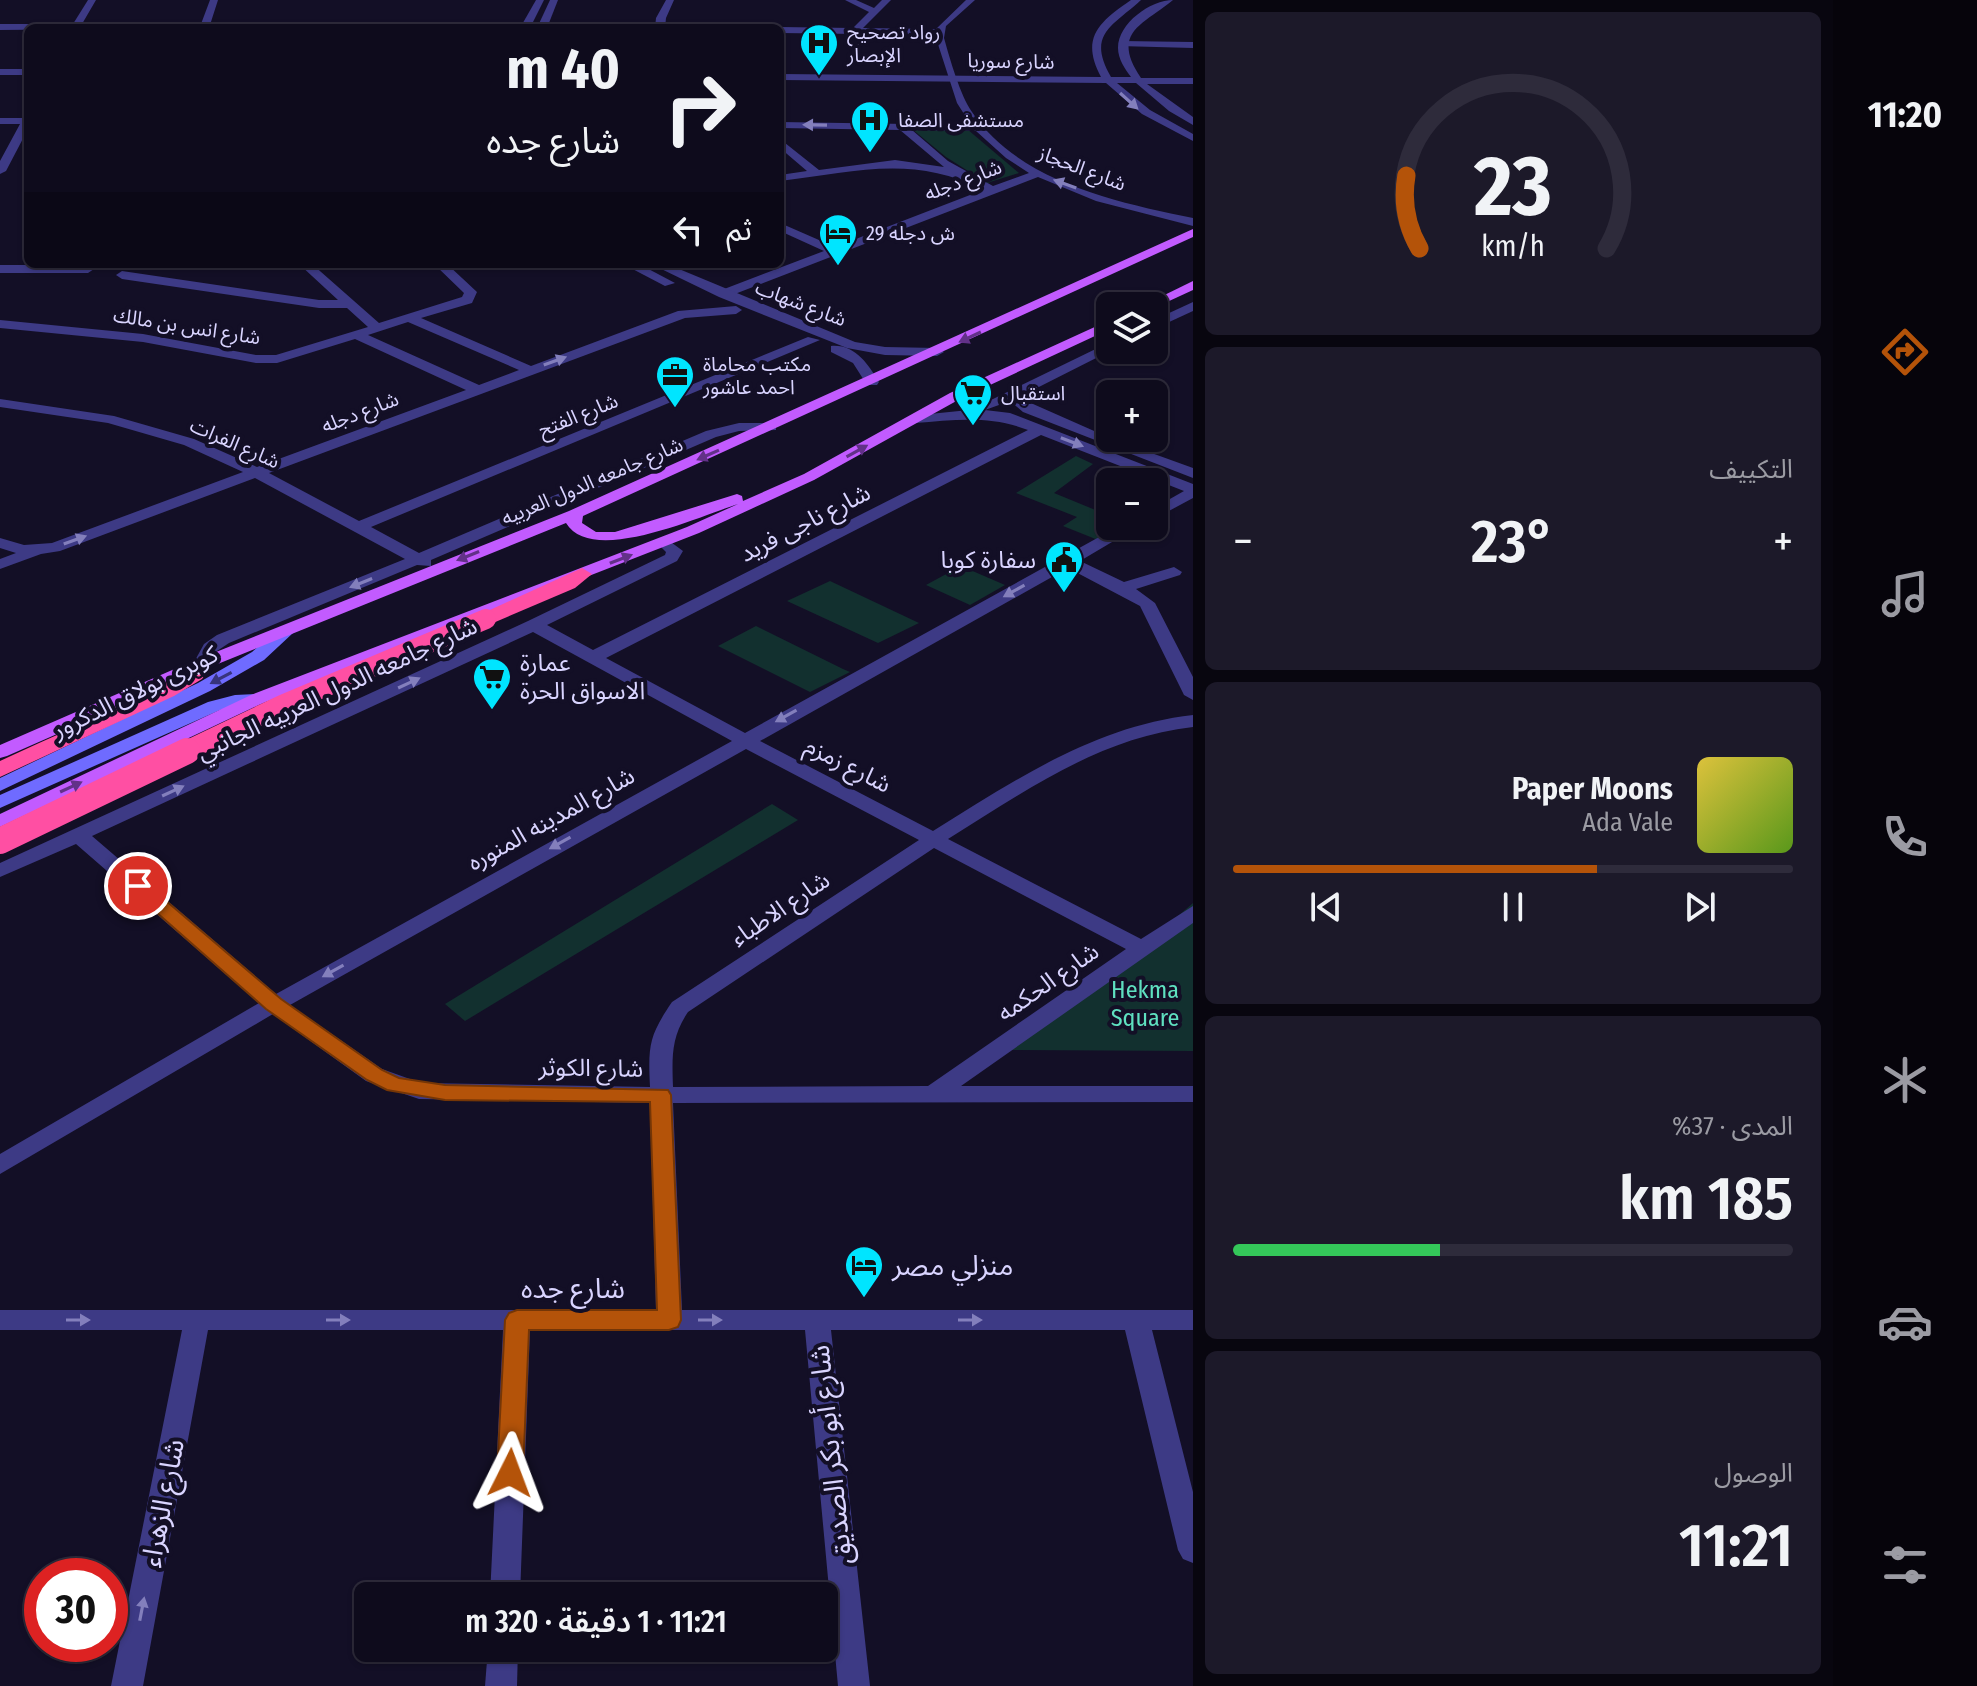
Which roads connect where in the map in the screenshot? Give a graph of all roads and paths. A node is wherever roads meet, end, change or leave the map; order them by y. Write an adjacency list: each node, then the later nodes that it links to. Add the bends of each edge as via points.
1 (92, 0): 16 (street)
2 (214, 0): 17 (street)
3 (540, 0): 19 (street)
4 (554, 0): 20 (street)
5 (670, 0): 21 (street)
6 (849, 0): 11 (street)
7 (887, 0): 11 (street)
8 (971, 0): 27 (street)
9 (1137, 0): 12 (street)
10 (1169, 0): 14 (street)
11 (874, 11): 26 (street)
12 (1117, 12): 14 (street); 15 (street)
13 (222, 14): 18 (street)
14 (1140, 15): 22 (street)
15 (1106, 23): 22 (street); 34 (street, via 1094,46)
16 (78, 24)
17 (205, 24)
18 (218, 24)
19 (527, 24)
20 (544, 24)
21 (660, 24)
22 (1132, 26): 28 (street)
23 (0, 27): 24 (street)
24 (24, 27)
25 (784, 30): 26 (street)
26 (855, 31): 27 (street)
27 (937, 32): 33 (street, شارع الحجاز)
28 (1122, 44): 29 (street); 35 (street, via 1123,59)
29 (1193, 45)
30 (0, 70): 31 (street)
31 (24, 70)
32 (784, 75): 33 (street, شارع سوريا)
33 (953, 76): 34 (street, شارع سوريا); 43 (street, شارع الحجاز, via 960,102)
34 (1104, 77): 35 (street, شارع سوريا); 44 (street, one-way to 44, via 1140,110)
35 (1134, 78): 36 (street, شارع سوريا); 39 (street)
36 (1193, 78)
37 (0, 121): 38 (street)
38 (24, 121)
39 (1193, 122)
40 (784, 125): 41 (street, one-way to 40)
41 (903, 127): 43 (street); 45 (street)
42 (24, 128): 48 (street)
43 (977, 128): 51 (street, شارع الحجاز)
44 (1193, 138)
45 (919, 144): 47 (street); 50 (street)
46 (784, 145): 49 (street)
47 (895, 163): 49 (street); 50 (street)
48 (0, 171)
49 (816, 173): 52 (street)
50 (959, 173): 53 (street)
51 (1038, 173): 53 (street, شارع دجله); 54 (street, شارع الحجاز, one-way to 51)
52 (784, 177)
53 (992, 190): 59 (street, شارع دجله)
54 (1193, 222)
55 (784, 229): 59 (street)
56 (1193, 233): 58 (main road, شارع جامعه الدول العربيه)
57 (1193, 246): 58 (main road)
58 (1164, 248): 83 (main road, شارع جامعه الدول العربيه, one-way to 83)
59 (834, 251): 70 (street, شارع دجله)
60 (30, 268): 67 (street)
61 (94, 268): 68 (street)
62 (138, 268): 68 (street)
63 (310, 268): 72 (street)
64 (444, 268): 75 (street, شارع انس بن مالك, via 472,296)
65 (638, 268): 74 (street, شارع شهاب)
66 (666, 268): 70 (street, شارع شهاب)
67 (0, 269)
68 (112, 276): 72 (street)
69 (1193, 285): 71 (main road)
70 (723, 294): 82 (street, شارع شهاب)
71 (1168, 297)
72 (350, 304): 78 (street)
73 (1193, 306): 76 (street)
74 (736, 310): 81 (street, شارع شهاب); 86 (street, شارع دجله, one-way to 74, via 683,314)
75 (409, 318): 78 (street, شارع انس بن مالك); 86 (street)
76 (1168, 318)
77 (0, 324): 80 (street, شارع انس بن مالك, via 129,336 266,359)
78 (377, 328): 80 (street, شارع انس بن مالك)
79 (1096, 331): 92 (main road)
80 (357, 335): 88 (street)
81 (813, 340): 85 (street, شارع شهاب); 103 (street, شارع الفتح)
82 (866, 349): 83 (street, شارع شهاب); 85 (street)
83 (937, 352): 87 (main road, شارع جامعه الدول العربيه)
84 (1096, 353): 89 (street)
85 (852, 356): 87 (street, شارع شهاب, via 865,366)
86 (529, 370): 88 (street, شارع دجله)
87 (872, 382): 95 (main road, شارع جامعه الدول العربيه)
88 (476, 389): 97 (street, شارع دجله)
89 (1018, 392): 91 (street, via 1017,401); 92 (street, via 983,408)
90 (0, 403): 97 (street, شارع الفرات, via 150,429)
91 (1028, 409): 93 (street, via 1012,409); 98 (street)
92 (931, 410): 94 (main road)
93 (1005, 416): 94 (street); 96 (street)
94 (915, 419): 99 (main road, one-way to 94)
95 (771, 427): 102 (main road, شارع جامعه الدول العربيه, one-way to 102); 108 (street, via 719,431)
96 (1040, 430): 100 (street, one-way to 100); 117 (street, شارع ناجى فريد)
97 (257, 473): 103 (street, شارع الفرات); 107 (street, شارع دجله, one-way to 97)
98 (1193, 473)
99 (809, 477): 102 (main road, via 616,537 581,531 574,524); 105 (main road)
100 (1193, 491): 101 (street)
101 (1168, 506)
102 (575, 514): 111 (main road, شارع جامعه الدول العربيه, one-way to 111)
103 (358, 527): 108 (street, شارع الفرات)
104 (1105, 540): 109 (street, شارع المدينه المنوره)
105 (664, 542): 113 (main road, one-way to 105); 115 (street, شارع جامعه الدول العربيه الجانبي, via 675,551 671,558)
106 (0, 543): 107 (street, شارع دجله)
107 (38, 550): 110 (street)
108 (419, 559): 111 (street, شارع الفرات); 118 (street, one-way to 118, via 223,639 210,648)
109 (1067, 561): 114 (street); 122 (street, شارع المدينه المنوره, one-way to 122)
110 (0, 564)
111 (435, 569): 116 (main road, شارع جامعه الدول العربيه)
112 (1174, 572): 114 (street)
113 (582, 574): 120 (main road); 130 (highway, bridge, via 282,705)
114 (1123, 588): 119 (street, via 1152,609)
115 (534, 625): 117 (street, شارع زمزم); 128 (street, شارع جامعه الدول العربيه الجانبي, one-way to 115)
116 (284, 633): 118 (main road, شارع جامعه الدول العربيه); 125 (main road, كوبرى بولاق الدكرور, one-way to 125, via 258,656 204,687)
117 (592, 658): 122 (street, شارع زمزم)
118 (202, 664): 123 (main road, شارع جامعه الدول العربيه); 124 (highway, via 166,691)
119 (1193, 695)
120 (257, 699): 126 (main road, كوبرى بولاق الدكرور, via 214,706); 127 (main road, one-way to 120)
121 (1193, 721): 129 (street, شارع الاطباء, via 1102,741)
122 (744, 740): 129 (street, شارع زمزم); 134 (street, شارع المدينه المنوره, one-way to 134)
123 (0, 752)
124 (0, 770)
125 (0, 785)
126 (0, 802)
127 (0, 821)
128 (78, 835): 131 (street, شارع جامعه الدول العربيه الجانبي); 134 (street, شارع الكوثر)
129 (934, 838): 133 (street, شارع زمزم); 137 (street, شارع الاطباء, via 680,1007 661,1040)
130 (0, 841)
131 (0, 871)
132 (1193, 913): 133 (street, شارع الحكمه)
133 (1141, 948): 135 (street, شارع الحكمه)
134 (274, 1004): 137 (street, شارع الكوثر, via 374,1075 419,1091); 138 (street, شارع المدينه المنوره)
135 (933, 1094): 136 (street, شارع الكوثر); 137 (street, شارع الكوثر)
136 (1193, 1094)
137 (660, 1095): 142 (street, شارع الاطباء)
138 (0, 1165)
139 (0, 1320): 140 (street, شارع جده, one-way to 140)
140 (197, 1320): 141 (street, شارع جده, one-way to 141); 149 (street, شارع الزهراء, one-way to 140)
141 (517, 1320): 142 (street, شارع جده); 147 (street)
142 (669, 1320): 143 (street, شارع جده, one-way to 143)
143 (817, 1320): 144 (street, شارع جده, one-way to 144); 151 (street, شارع أبو بكر الصديق)
144 (1136, 1320): 145 (street, شارع جده); 146 (street)
145 (1193, 1320)
146 (1193, 1550)
147 (506, 1582)
148 (502, 1662): 150 (street)
149 (127, 1686)
150 (501, 1686)
151 (854, 1686)

